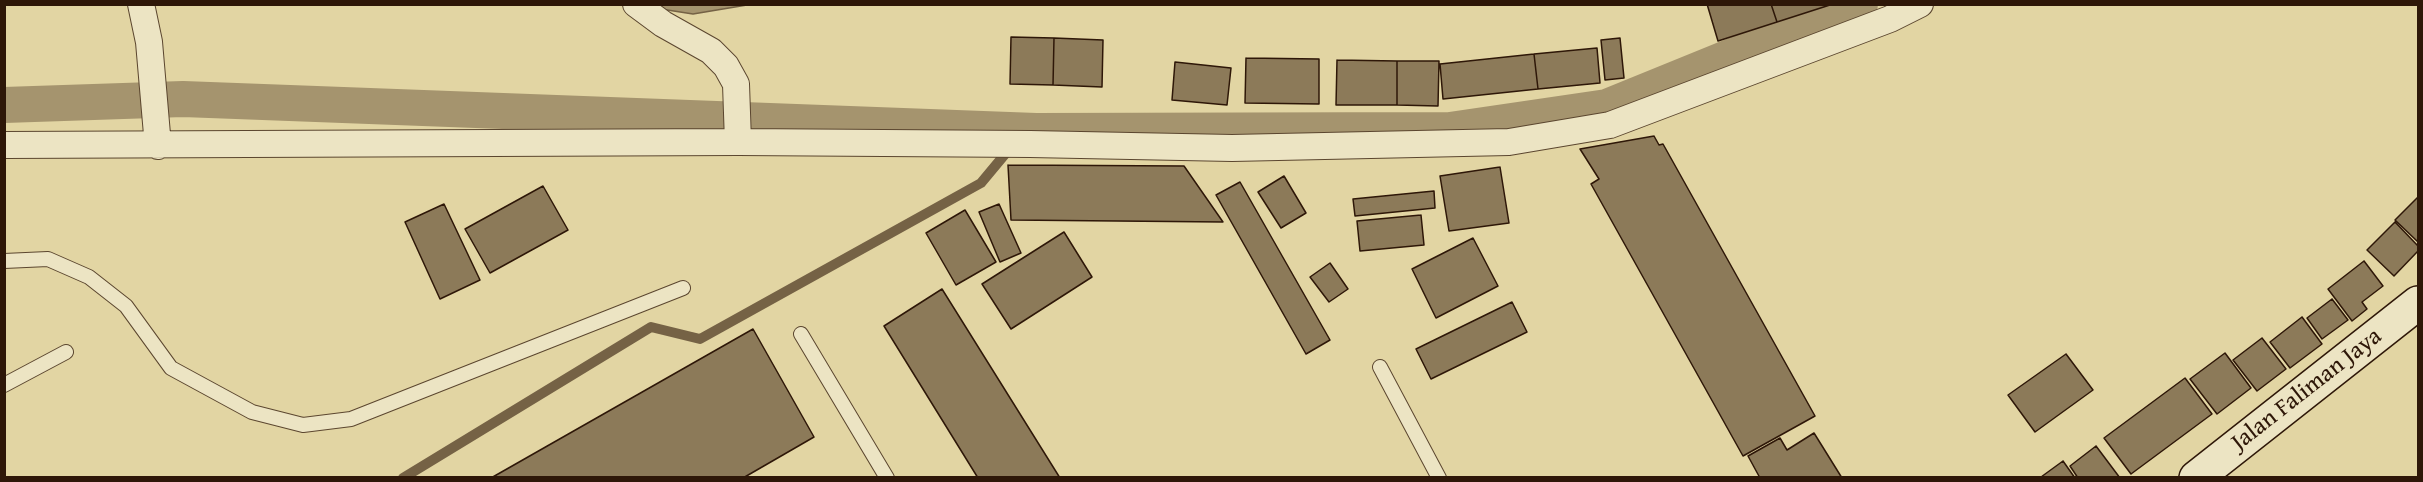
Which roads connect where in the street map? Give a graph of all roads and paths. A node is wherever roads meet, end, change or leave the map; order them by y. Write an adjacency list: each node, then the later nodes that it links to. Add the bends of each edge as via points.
1 (141, 4): 6 (street, via 149,42)
2 (636, 4): 4 (street, via 711,51 726,66 736,84)
3 (1920, 4): 4 (street, via 1858,32 1610,125 1509,142 1232,148)
4 (738, 139): 6 (street)
5 (4, 145): 6 (street)
6 (158, 146)
7 (4, 261): 8 (lane, via 48,259 89,277 126,306 171,368 252,412 303,426 351,419)
8 (683, 288)
9 (2418, 303): 16 (street, Jalan Faliman Jaya)
10 (801, 334): 14 (lane)
11 (66, 352): 13 (lane)
12 (1380, 367): 15 (lane)
13 (4, 385)
14 (887, 477)
15 (1439, 477)
16 (2196, 477)

